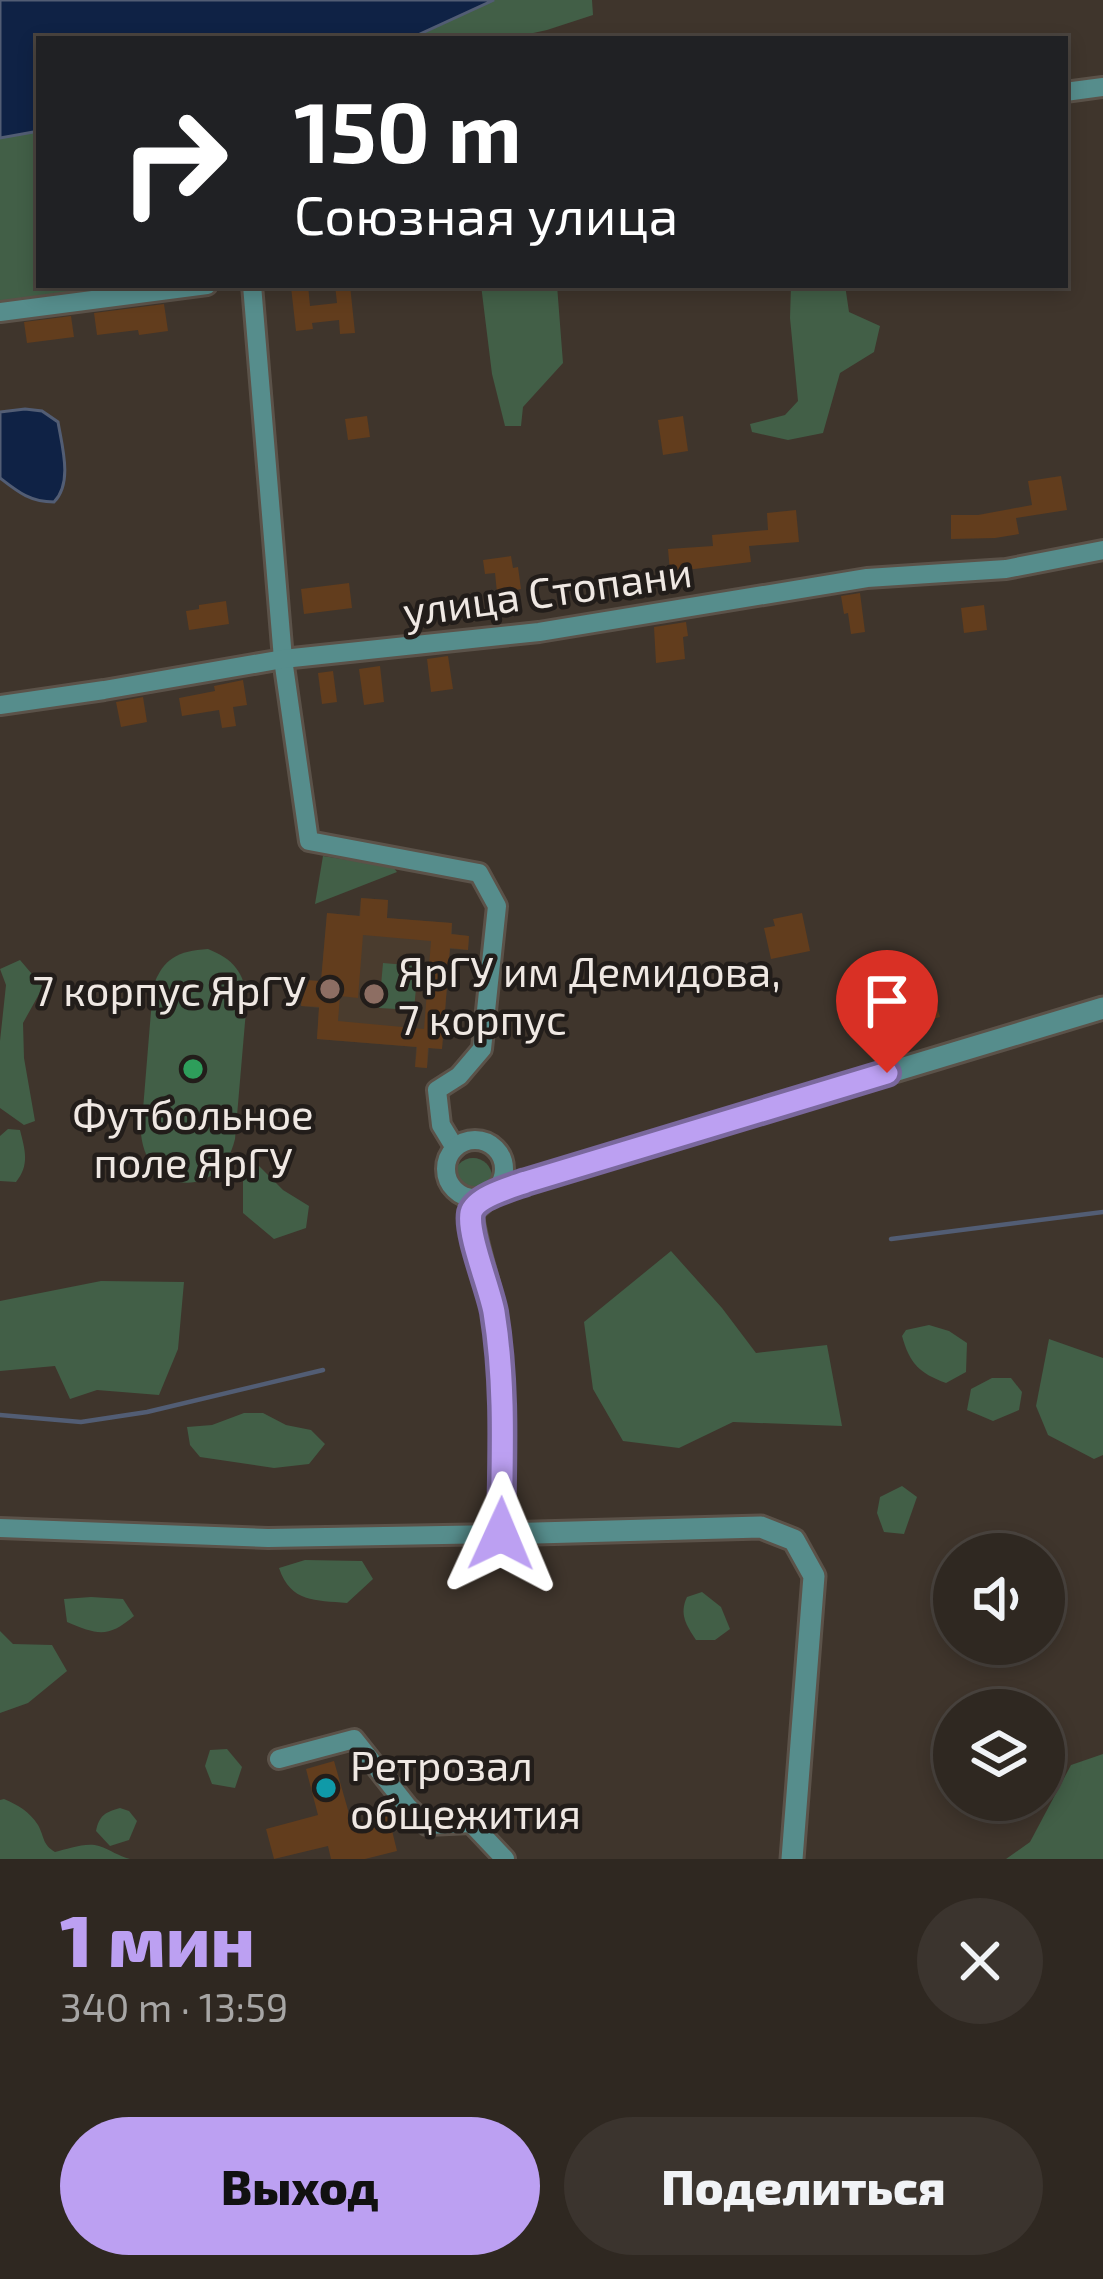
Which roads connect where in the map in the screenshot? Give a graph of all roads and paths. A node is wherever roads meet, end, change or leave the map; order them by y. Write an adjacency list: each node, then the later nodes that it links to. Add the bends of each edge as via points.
1 (1103, 87): 2 (street)
2 (1068, 92)
3 (184, 288): 5 (street)
4 (252, 288): 7 (street)
5 (0, 312)
6 (1103, 550): 7 (street, улица Стопани, via 1006,569 867,578 539,632)
7 (283, 659): 8 (street, улица Стопани); 10 (street, via 310,841 479,873 497,906 482,1049 437,1090 441,1125)
8 (0, 705)
9 (1103, 1008): 11 (street)
10 (455, 1148): 11 (street, via 483,1141 499,1152 505,1171); 12 (street, via 446,1174)
11 (490, 1195): 12 (street)
12 (467, 1204): 14 (street, via 494,1311 503,1395)
13 (0, 1528): 14 (street, via 268,1538)
14 (501, 1534): 17 (street, via 761,1526 794,1540 814,1576)
15 (280, 1759): 16 (street, via 355,1739 428,1825 471,1823)
16 (505, 1859)
17 (792, 1859)

